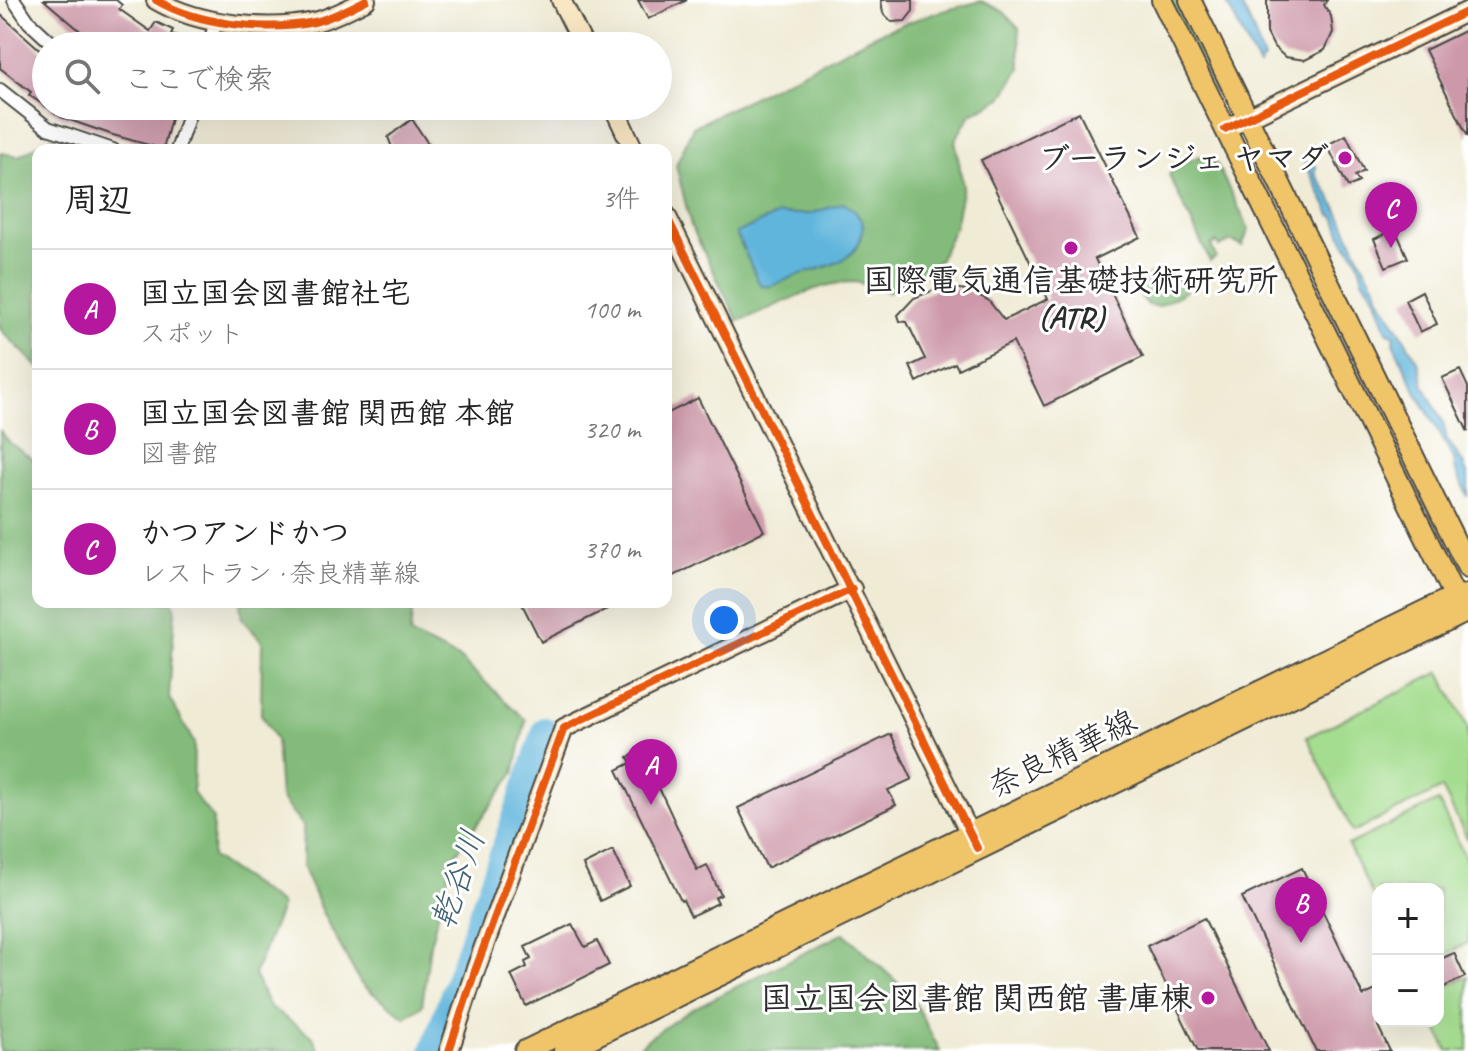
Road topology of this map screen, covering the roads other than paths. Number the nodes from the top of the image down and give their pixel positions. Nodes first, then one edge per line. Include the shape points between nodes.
1 (14, 0) edge
2 (156, 0) edge
3 (366, 0) edge
4 (561, 0) edge
5 (1162, 0) edge
6 (1190, 0) edge
7 (1468, 11) edge
8 (216, 21) junction
9 (40, 32) edge
10 (213, 32) edge
11 (577, 32) edge
12 (0, 90) edge
13 (32, 115) edge
14 (1248, 118) junction
15 (38, 120) edge
16 (187, 120) edge
17 (620, 120) edge
18 (1225, 129) junction
19 (95, 144) edge
20 (179, 144) edge
21 (631, 144) edge
22 (672, 227) edge
23 (1468, 568) edge
24 (852, 589) junction
25 (1464, 607) edge
26 (974, 840) junction
27 (449, 1051) edge
28 (525, 1051) edge
29 (564, 1051) edge

1 - 9 street
2 - 8 street
3 - 8 street via 318,21 287,27
4 - 11 street
5 - 18 main road, 奈良精華線
6 - 14 main road
7 - 14 street
8 - 10 street
12 - 13 street
14 - 18 street
14 - 23 main road
15 - 19 street
16 - 20 street
17 - 21 street
18 - 25 main road, 奈良精華線
22 - 24 street
24 - 26 street
24 - 27 street via 564,728
25 - 26 main road, 奈良精華線
26 - 28 main road, 奈良精華線
26 - 29 main road, 奈良精華線

